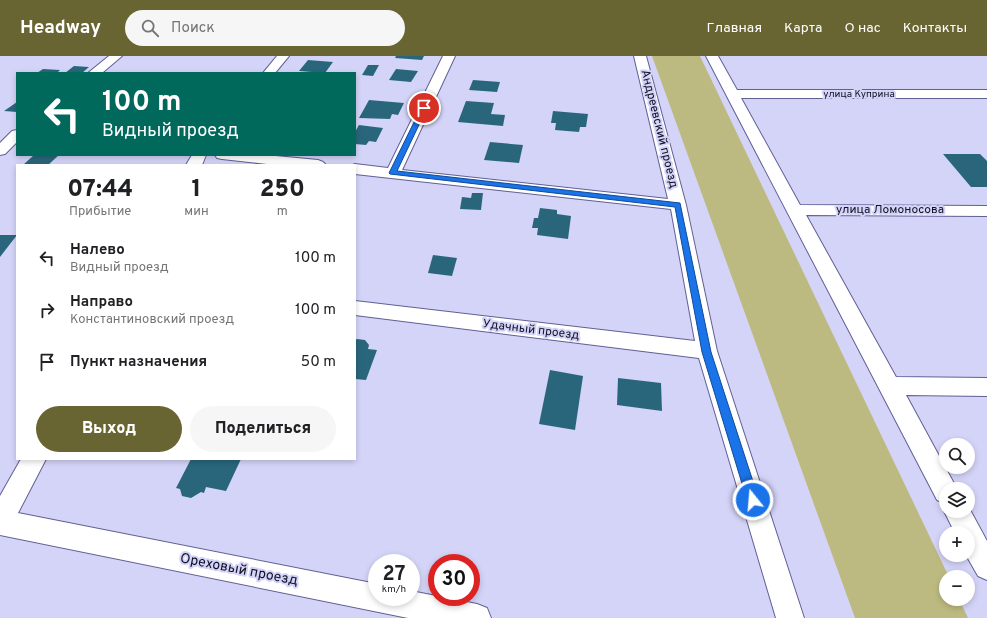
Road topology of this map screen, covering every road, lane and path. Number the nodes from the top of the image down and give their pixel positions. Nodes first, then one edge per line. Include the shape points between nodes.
1 (116, 56) edge
2 (283, 56) edge
3 (449, 56) edge
4 (640, 56) edge
5 (712, 56) edge
6 (95, 72) edge
7 (270, 72) edge
8 (732, 94) junction
9 (987, 94) edge
10 (0, 133) edge
11 (16, 134) edge
12 (16, 135) edge
13 (0, 151) edge
14 (232, 156) edge
15 (308, 164) edge
16 (356, 169) edge
17 (393, 173) junction
18 (678, 205) junction
19 (794, 210) junction
20 (987, 211) edge
21 (356, 308) edge
22 (707, 352) junction
23 (889, 386) junction
24 (987, 387) edge
25 (33, 460) edge
26 (941, 482) edge
27 (961, 518) edge
28 (0, 521) edge
29 (987, 567) edge
30 (477, 618) edge
31 (790, 618) edge

1 - 6 street
2 - 7 street
3 - 17 street
4 - 18 street, Андреевский проезд
5 - 8 street
8 - 9 street, улица Куприна
8 - 19 street
10 - 11 street
12 - 13 street
14 - 15 street
16 - 17 street
17 - 18 street
18 - 22 street, Андреевский проезд
19 - 20 street, улица Ломоносова
19 - 23 street
21 - 22 street, Удачный проезд
22 - 31 street, Андреевский проезд
23 - 24 street
23 - 26 street
25 - 28 street
27 - 29 street
28 - 30 street, Ореховый проезд

